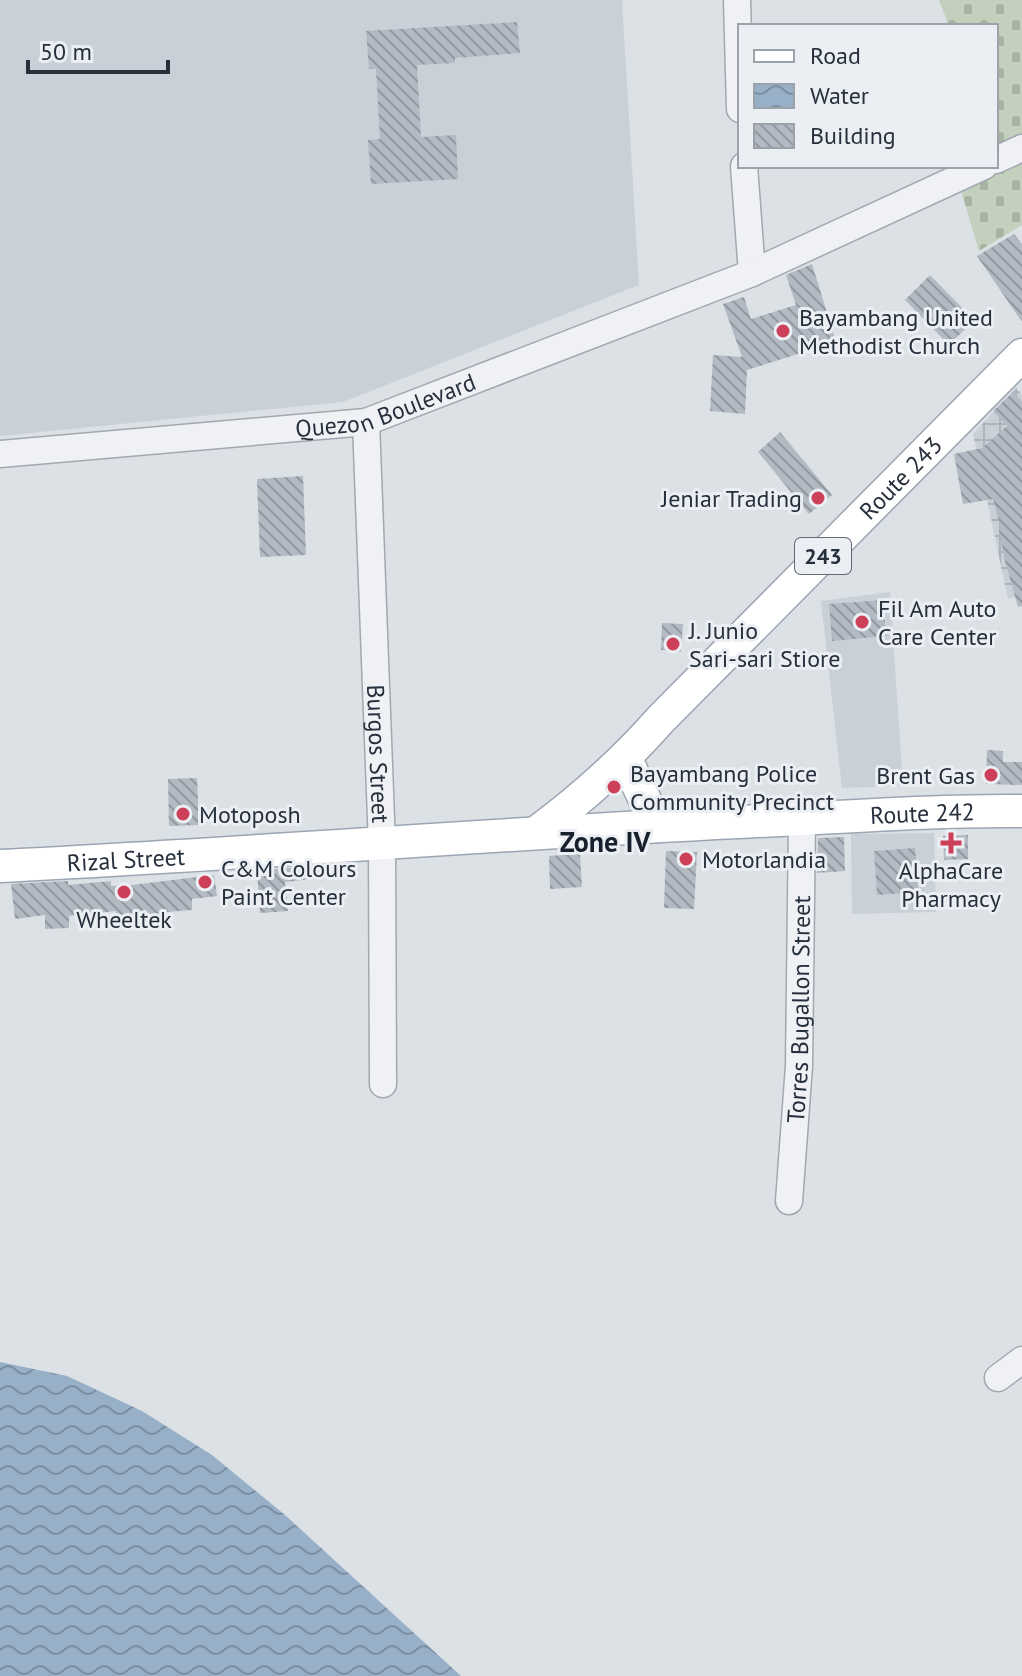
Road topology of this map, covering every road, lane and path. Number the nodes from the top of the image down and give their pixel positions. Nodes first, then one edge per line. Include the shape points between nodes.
1 (737, 0) edge
2 (755, 0) edge
3 (752, 24) edge
4 (738, 36) edge
5 (1022, 148) edge
6 (998, 159) edge
7 (744, 168) edge
8 (980, 168) edge
9 (752, 273) junction
10 (1022, 355) edge
11 (366, 422) junction
12 (0, 454) edge
13 (626, 759) junction
14 (1022, 811) edge
15 (802, 819) junction
16 (657, 826) junction
17 (537, 832) junction
18 (382, 845) junction
19 (0, 866) edge
20 (383, 1084) dead end
21 (789, 1201) dead end
22 (1022, 1360) edge
23 (998, 1378) dead end

1 - 4 street
2 - 3 street
5 - 6 street
7 - 9 street
8 - 9 street, Quezon Boulevard
9 - 11 street, Quezon Boulevard
10 - 13 main road, Route 243 / 243
11 - 12 street, Quezon Boulevard
11 - 18 street, Burgos Street
13 - 16 main road
13 - 17 main road, Route 243 / 243
14 - 15 main road, Route 242
15 - 16 main road, Route 242
15 - 21 street, Torres Bugallon Street via 799,1066
16 - 17 main road, Route 242
17 - 18 main road, Rizal Street
18 - 19 main road, Rizal Street
18 - 20 street, Burgos Street
22 - 23 street

